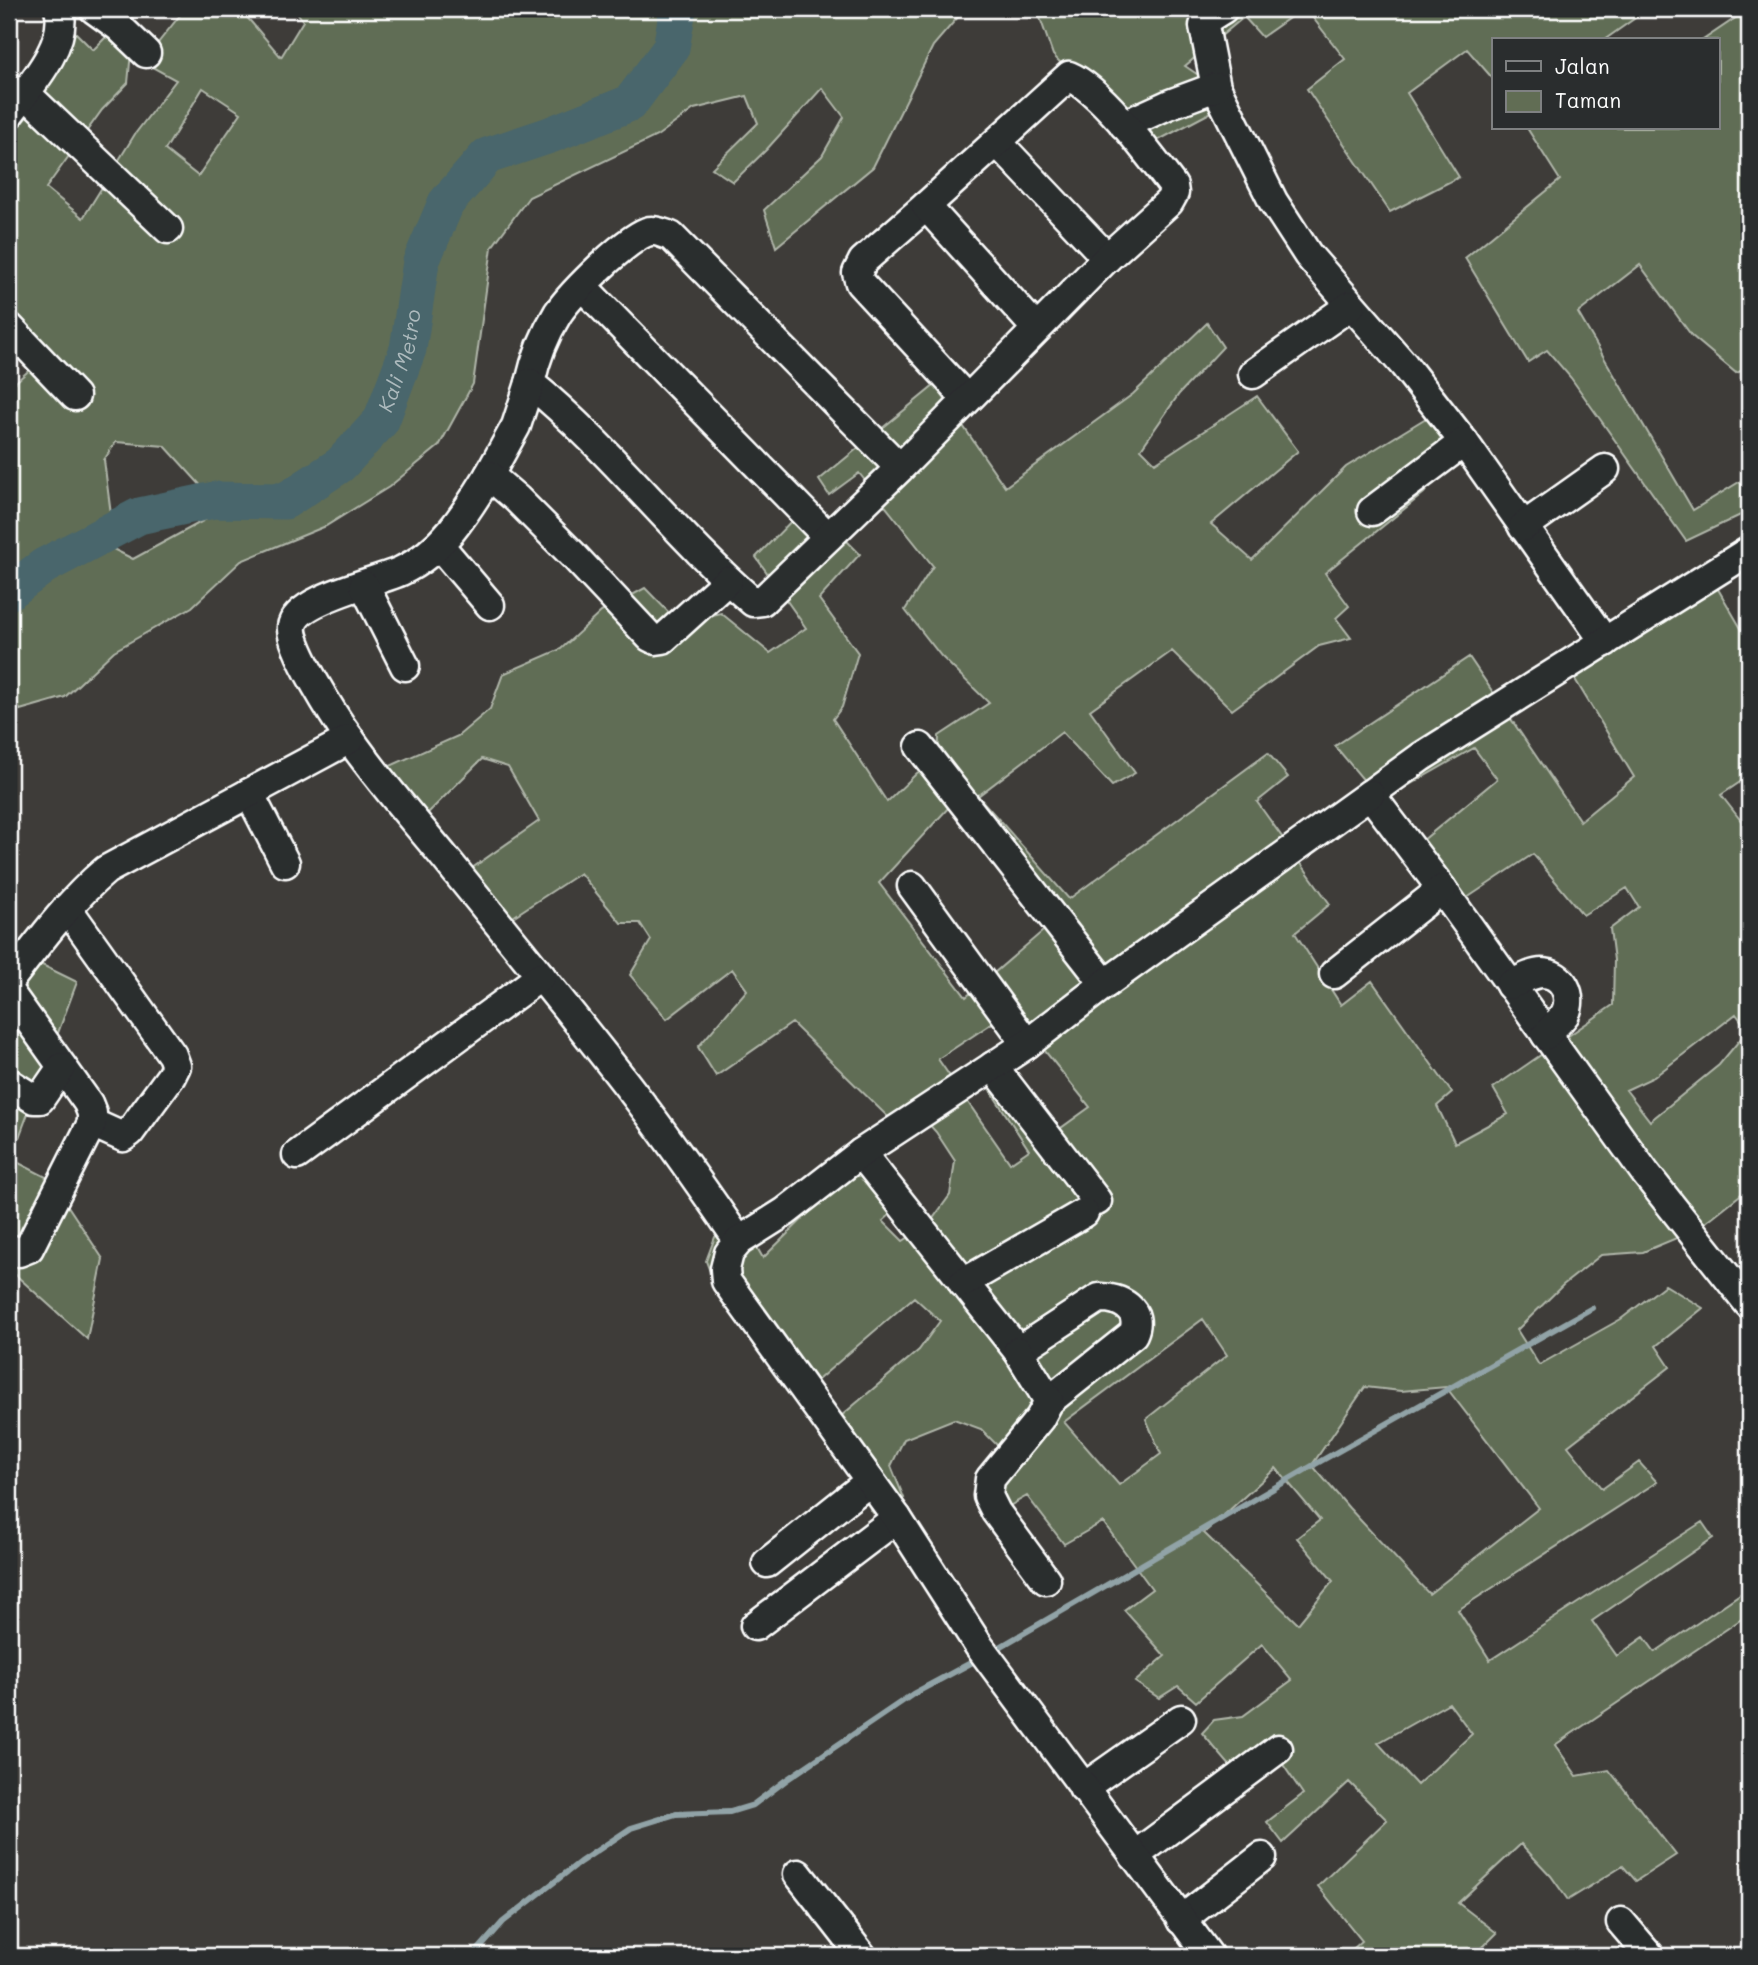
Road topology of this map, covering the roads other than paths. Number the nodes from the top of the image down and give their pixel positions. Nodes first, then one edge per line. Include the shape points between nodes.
1 (60, 9) edge
2 (94, 9) edge
3 (1210, 12) edge
4 (146, 53) dead end
5 (1216, 87) junction
6 (17, 104) edge
7 (1124, 125) junction
8 (998, 143) junction
9 (926, 206) junction
10 (168, 229) dead end
11 (1107, 258) junction
12 (582, 286) junction
13 (1351, 305) junction
14 (9, 327) edge
15 (1036, 328) junction
16 (1253, 374) dead end
17 (530, 383) junction
18 (75, 396) dead end
19 (967, 400) junction
20 (1464, 442) junction
21 (900, 468) junction
22 (1605, 470) dead end
23 (489, 475) junction
24 (1372, 512) dead end
25 (1523, 527) junction
26 (828, 537) junction
27 (439, 545) junction
28 (1749, 551) edge
29 (728, 580) junction
30 (364, 585) junction
31 (491, 605) dead end
32 (1605, 642) junction
33 (405, 666) dead end
34 (349, 738) junction
35 (920, 747) dead end
36 (249, 793) junction
37 (1370, 794) junction
38 (285, 863) dead end
39 (912, 886) dead end
40 (1443, 889) junction
41 (67, 908) junction
42 (1335, 974) dead end
43 (541, 976) junction
44 (9, 981) edge
45 (1105, 984) junction
46 (1510, 985) junction
47 (9, 992) edge
48 (1546, 1035) junction
49 (1027, 1044) junction
50 (993, 1066) junction
51 (62, 1067) junction
52 (9, 1083) edge
53 (92, 1123) junction
54 (861, 1153) junction
55 (297, 1155) dead end
56 (739, 1241) junction
57 (9, 1249) edge
58 (963, 1283) junction
59 (1749, 1304) edge
60 (1017, 1351) junction
61 (1049, 1401) junction
62 (870, 1480) junction
63 (897, 1518) junction
64 (767, 1563) dead end
65 (1046, 1580) dead end
66 (755, 1626) dead end
67 (1181, 1719) dead end
68 (1278, 1749) dead end
69 (1083, 1788) junction
70 (1134, 1856) junction
71 (1262, 1857) dead end
72 (798, 1874) dead end
73 (1181, 1920) junction
74 (1621, 1923) dead end
75 (862, 1956) edge
76 (1209, 1956) edge
77 (1650, 1956) edge

1 - 6 street via 62,26 56,43
2 - 4 street
3 - 5 street via 1204,26
5 - 7 street
5 - 13 street via 1273,201 1308,255
6 - 10 street
7 - 8 street via 1079,80 1069,76
7 - 11 street via 1174,193
8 - 9 street
8 - 11 street
9 - 15 street
9 - 19 street via 863,261 857,273 860,283
11 - 15 street
12 - 17 street via 558,314
12 - 21 street via 648,231 671,236
12 - 26 street
13 - 16 street
13 - 20 street
14 - 18 street
15 - 19 street
17 - 23 street via 516,426
17 - 29 street
19 - 21 street
20 - 24 street
20 - 25 street
21 - 26 street
22 - 25 street
23 - 27 street via 467,512
23 - 29 street via 656,640 663,639
25 - 32 street
26 - 29 street via 762,601 753,601
27 - 30 street via 401,571
27 - 31 street
28 - 32 street
30 - 33 street
30 - 34 street via 314,603 299,614 292,627 296,649
32 - 37 street
34 - 36 street
34 - 43 street
35 - 45 street
36 - 38 street
36 - 41 street via 106,870
37 - 40 street
37 - 45 street
39 - 49 street
40 - 42 street
40 - 46 street
41 - 44 street
41 - 53 street via 176,1066 124,1137
43 - 55 street
43 - 56 street via 682,1158
45 - 49 street
46 - 48 street
46 - 48 street via 1540,973 1562,982 1568,1003 1564,1015
47 - 51 street
48 - 59 street
49 - 50 street
50 - 54 street
50 - 58 street via 1090,1207
51 - 52 street via 40,1099
51 - 53 street via 88,1103
53 - 57 street via 29,1248
54 - 56 street
54 - 58 street
56 - 62 street via 729,1253 726,1281
58 - 60 street
60 - 61 street
60 - 61 street via 1099,1298 1110,1298 1135,1313 1133,1334
61 - 65 street via 990,1479 988,1496
62 - 63 street
62 - 64 street
63 - 66 street
63 - 69 street via 979,1646
67 - 69 street
68 - 70 street
69 - 70 street
70 - 73 street
71 - 73 street
72 - 75 street
73 - 76 street
74 - 77 street

